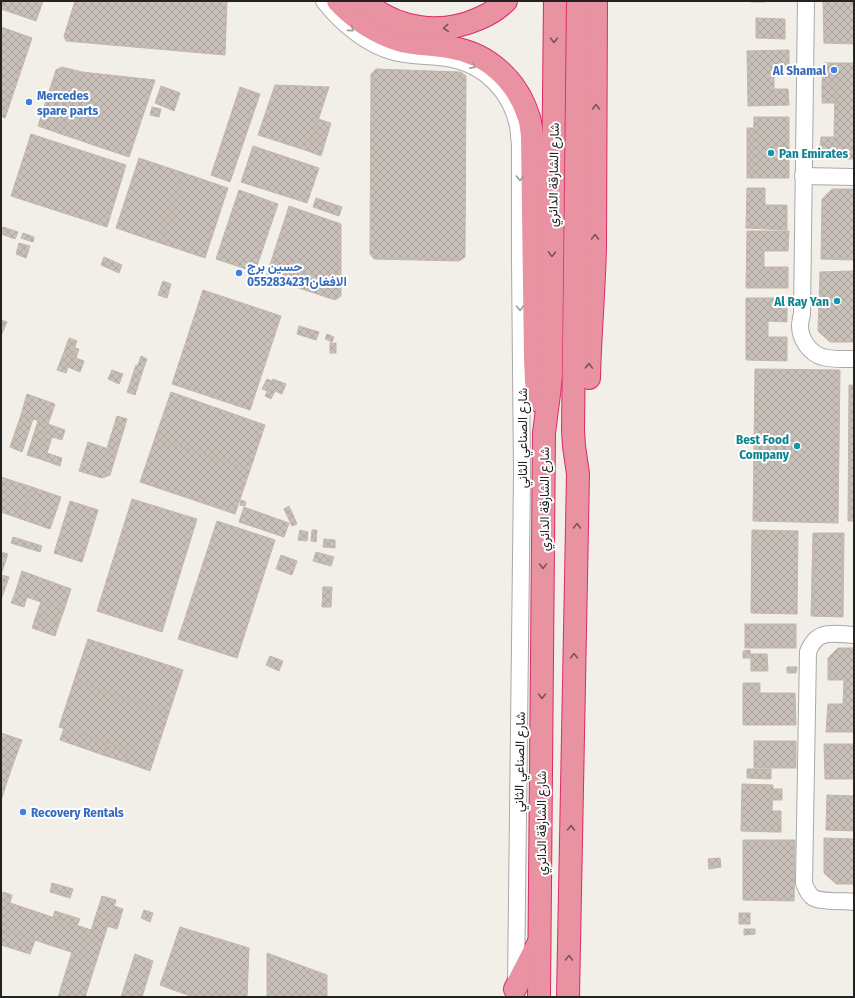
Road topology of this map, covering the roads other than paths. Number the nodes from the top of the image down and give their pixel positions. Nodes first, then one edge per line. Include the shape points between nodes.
1 (324, 1) edge
2 (338, 1) edge
3 (364, 1) edge
4 (506, 1) edge
5 (555, 1) edge
6 (578, 1) edge
7 (596, 1) edge
8 (806, 1) edge
9 (803, 176) junction
10 (854, 178) edge
11 (854, 359) edge
12 (544, 433) junction
13 (578, 474) junction
14 (854, 635) edge
15 (854, 902) edge
16 (540, 939) junction
17 (515, 993) edge
18 (540, 997) edge
19 (568, 997) edge

1 -> 17 street, شارع الصناعي الثاني via 358,35 393,52 451,59 481,70 504,92 518,126 522,474
2 - 12 highway via 360,21 388,36 424,45 462,49 482,58 506,77 523,102 529,116 532,136 535,364
4 -> 3 highway via 487,15 468,24 428,29 408,26 389,18
5 -> 12 highway, شارع الشارقة الدائري via 551,375
6 - 13 highway, شارع الشارقة الدائري via 573,430
13 -> 7 highway via 587,434 594,274
8 - 9 street
9 - 10 street
9 - 11 street via 802,314 807,327 823,350 834,359
12 -> 16 highway, شارع الشارقة الدائري
19 -> 13 highway, شارع الشارقة الدائري
14 - 15 street via 837,634 828,638 808,659 804,874 815,889 830,901
16 - 17 highway
16 - 18 highway, شارع الشارقة الدائري

